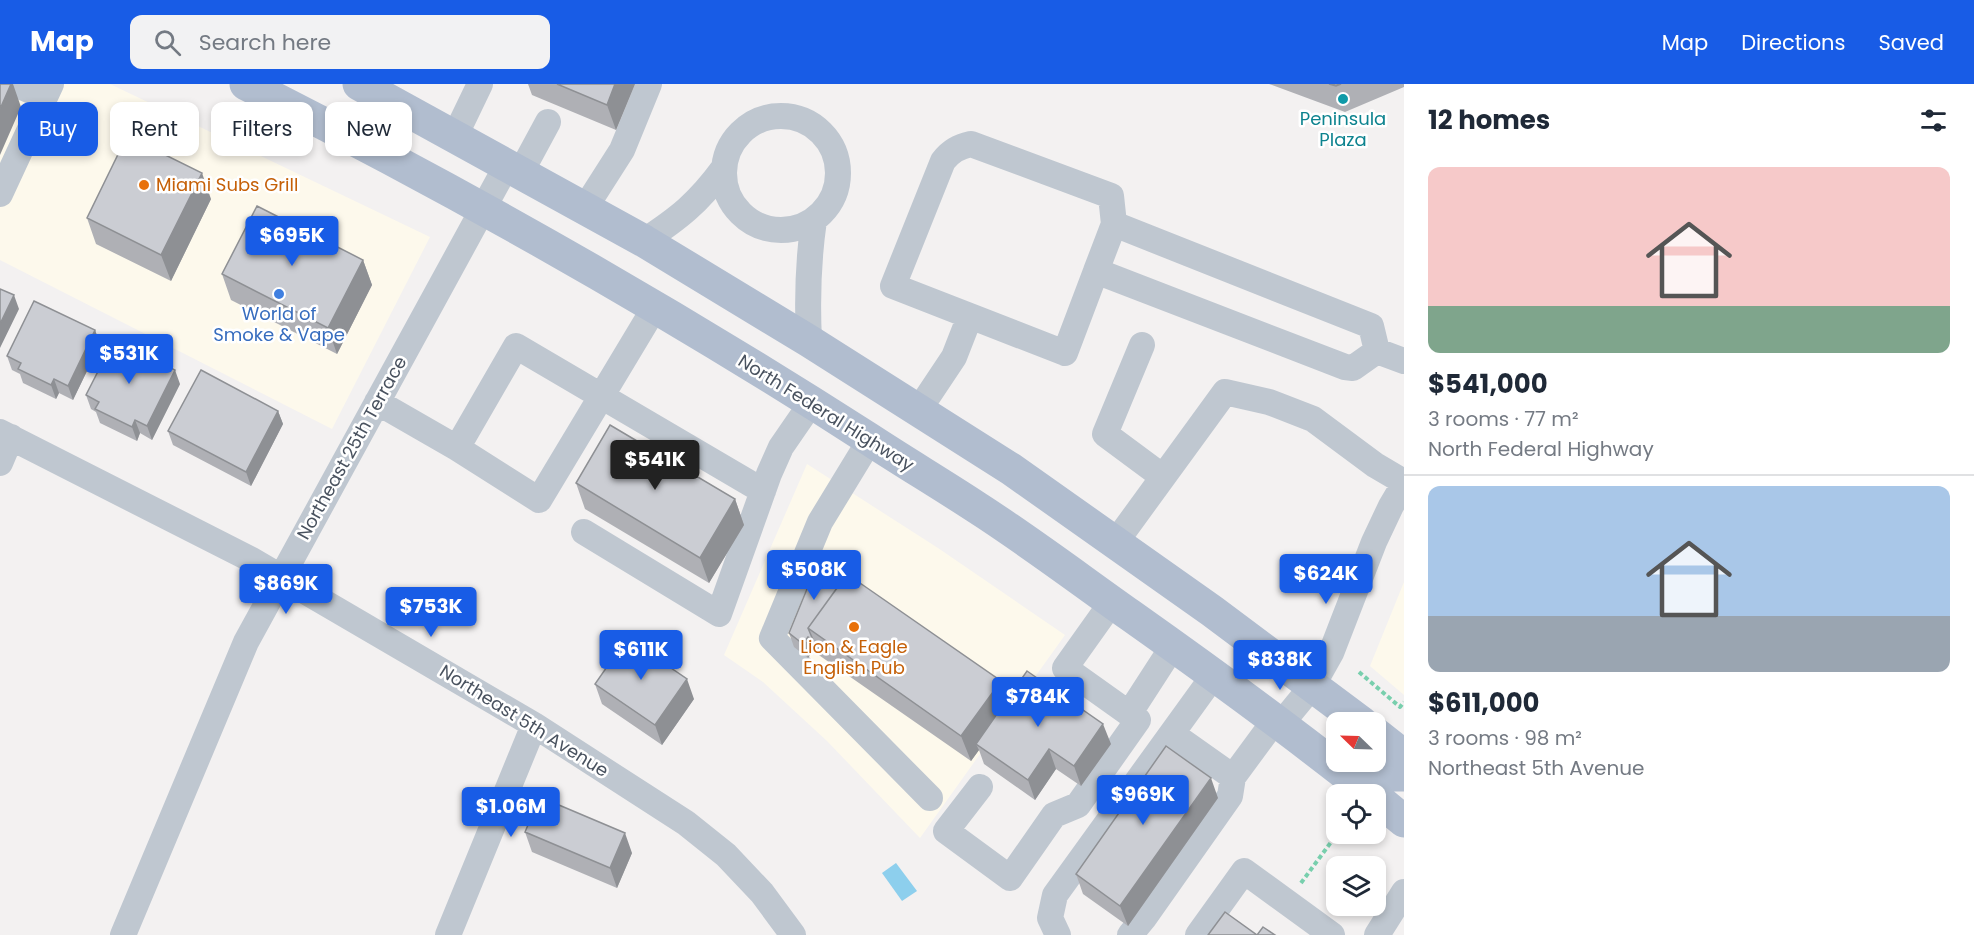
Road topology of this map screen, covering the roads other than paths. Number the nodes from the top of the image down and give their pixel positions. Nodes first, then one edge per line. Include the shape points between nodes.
1 (15, 84) edge
2 (246, 84) edge
3 (358, 84) edge
4 (480, 84) edge
5 (649, 84) edge
6 (48, 90) edge
7 (548, 122) dead end
8 (456, 136) junction
9 (514, 168) junction
10 (723, 170) junction
11 (0, 194) edge
12 (585, 208) junction
13 (482, 209) junction
14 (814, 220) junction
15 (1114, 224) junction
16 (644, 241) junction
17 (1096, 271) junction
18 (655, 307) junction
19 (970, 316) junction
20 (809, 341) junction
21 (1142, 345) dead end
22 (1377, 351) junction
23 (1404, 361) edge
24 (601, 395) junction
25 (377, 402) junction
26 (812, 402) junction
27 (918, 411) junction
28 (5, 435) edge
29 (870, 440) junction
30 (457, 448) junction
31 (0, 463) edge
32 (1163, 477) junction
33 (1404, 483) edge
34 (763, 490) junction
35 (584, 532) dead end
36 (1116, 543) junction
37 (282, 577) junction
38 (1112, 602) junction
39 (1173, 646) junction
40 (1214, 675) junction
41 (1313, 685) junction
42 (1348, 712) edge
43 (1129, 714) junction
44 (1278, 722) junction
45 (534, 725) junction
46 (1172, 734) junction
47 (1386, 742) edge
48 (1404, 756) edge
49 (1404, 776) edge
50 (1233, 777) junction
51 (1358, 784) edge
52 (1377, 784) edge
53 (980, 787) dead end
54 (930, 798) dead end
55 (1386, 806) edge
56 (1404, 821) edge
57 (1404, 892) edge
58 (123, 935) edge
59 (448, 935) edge
60 (793, 935) edge
61 (1058, 935) edge
62 (1130, 935) edge
63 (1198, 935) edge
64 (1332, 935) edge
65 (1377, 935) edge

1 - 6 street
2 - 13 main road, North Federal Highway
3 - 8 main road
4 - 8 street
5 - 12 street via 622,150
6 - 11 street
7 - 9 street, Northeast 25th Terrace
8 - 9 main road
9 - 12 main road
9 - 13 street, Northeast 25th Terrace
10 - 14 street via 732,205 761,228 779,231
10 - 14 street via 736,137 764,118 790,117 815,127 835,156 838,174 835,192
10 - 16 street via 684,214
12 - 16 main road
13 - 18 main road, North Federal Highway
13 - 25 street, Northeast 25th Terrace
14 - 20 street via 808,260
15 - 17 street
15 - 19 street via 1111,196 971,144 958,147 943,161 893,286
15 - 22 street via 1363,322 1371,326
16 - 20 main road
17 - 19 street via 1065,353
17 - 22 street via 1345,367 1353,368
18 - 24 street
18 - 26 main road, North Federal Highway
19 - 27 street via 954,357
20 - 27 main road
21 - 32 street via 1105,434
22 - 23 street
24 - 30 street via 516,346
24 - 30 street via 539,500
24 - 34 street
25 - 30 street
25 - 37 street, Northeast 25th Terrace
26 - 29 main road, North Federal Highway
26 - 34 street via 781,447
27 - 36 main road via 1011,469
28 - 31 street
28 - 37 street, Northeast 5th Avenue
29 - 38 main road, North Federal Highway via 977,508
29 - 54 street via 820,522 772,638
32 - 33 street via 1225,392 1269,402 1313,419
32 - 36 street
33 - 41 street via 1378,533 1331,653
34 - 35 street via 719,614
36 - 41 main road
37 - 45 street, Northeast 5th Avenue
37 - 58 street, Northeast 25th Terrace via 246,642
38 - 39 main road, North Federal Highway
38 - 43 street via 1065,668
39 - 40 main road, North Federal Highway
39 - 43 street
40 - 44 main road, North Federal Highway
40 - 46 street
41 - 42 main road
41 - 44 street
43 - 53 street via 1138,720 1078,805 1054,815 1010,878 946,831
44 - 50 street
44 - 51 main road, North Federal Highway
45 - 59 street
45 - 60 street, Northeast 5th Avenue via 686,823 726,855 762,893
46 - 50 street
46 - 61 street via 1055,896 1050,918
47 - 48 main road
49 - 52 main road via 1383,775
50 - 62 street via 1230,796
55 - 56 main road, North Federal Highway
57 - 65 street
63 - 64 street via 1244,871

